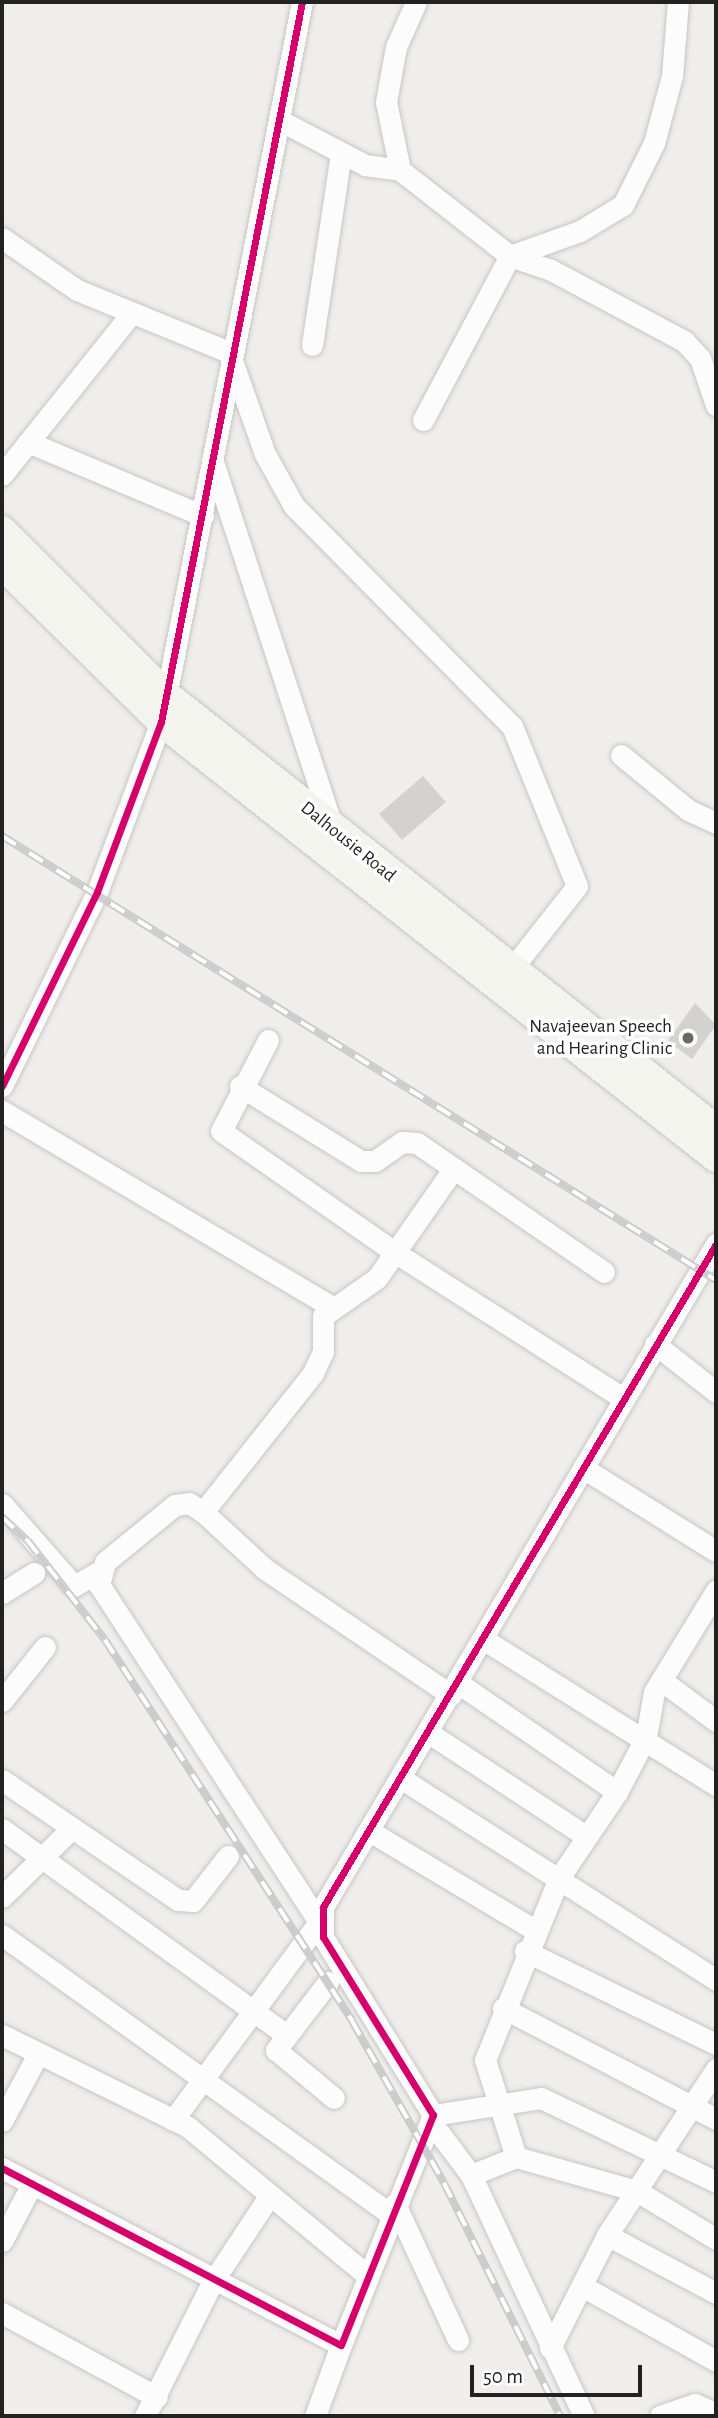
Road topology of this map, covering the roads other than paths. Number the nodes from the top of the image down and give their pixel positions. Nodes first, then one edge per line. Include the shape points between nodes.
1 (302, 2) edge
2 (416, 2) edge
3 (678, 2) edge
4 (281, 121) junction
5 (341, 153) junction
6 (400, 170) junction
7 (2, 238) edge
8 (510, 256) junction
9 (131, 314) junction
10 (312, 345) dead end
11 (692, 348) junction
12 (229, 352) junction
13 (716, 352) edge
14 (716, 405) edge
15 (423, 420) dead end
16 (28, 442) junction
17 (213, 463) junction
18 (2, 475) edge
19 (202, 516) junction
20 (2, 530) edge
21 (2, 565) edge
22 (167, 695) junction
23 (161, 722) junction
24 (621, 755) dead end
25 (716, 823) edge
26 (333, 830) junction
27 (349, 874) junction
28 (511, 970) junction
29 (268, 1040) dead end
30 (2, 1086) edge
31 (240, 1086) junction
32 (2, 1111) edge
33 (716, 1129) edge
34 (716, 1158) edge
35 (454, 1168) junction
36 (716, 1244) edge
37 (396, 1253) junction
38 (604, 1272) dead end
39 (331, 1306) junction
40 (655, 1344) junction
41 (716, 1392) edge
42 (623, 1398) junction
43 (583, 1468) junction
44 (2, 1504) edge
45 (203, 1512) junction
46 (716, 1551) edge
47 (98, 1572) junction
48 (34, 1573) dead end
49 (716, 1591) edge
50 (2, 1593) edge
51 (483, 1639) junction
52 (46, 1647) dead end
53 (661, 1681) junction
54 (455, 1689) junction
55 (2, 1701) edge
56 (716, 1721) edge
57 (429, 1733) junction
58 (646, 1737) junction
59 (402, 1779) junction
60 (2, 1780) edge
61 (716, 1785) edge
62 (617, 1792) junction
63 (2, 1829) edge
64 (69, 1831) junction
65 (371, 1832) junction
66 (586, 1836) junction
67 (228, 1856) dead end
68 (41, 1858) junction
69 (559, 1878) junction
70 (2, 1897) edge
71 (319, 1922) junction
72 (535, 1930) junction
73 (2, 1935) edge
74 (525, 1951) junction
75 (715, 1974) edge
76 (328, 1982) dead end
77 (503, 2008) junction
78 (254, 2010) junction
79 (285, 2034) junction
80 (2, 2035) edge
81 (716, 2044) edge
82 (37, 2056) junction
83 (716, 2069) edge
84 (203, 2078) junction
85 (334, 2098) dead end
86 (496, 2102) junction
87 (692, 2107) junction
88 (432, 2119) junction
89 (716, 2119) edge
90 (173, 2120) junction
91 (2, 2121) edge
92 (660, 2155) junction
93 (516, 2157) junction
94 (2, 2168) edge
95 (471, 2175) junction
96 (716, 2182) edge
97 (32, 2184) junction
98 (637, 2191) junction
99 (270, 2195) junction
100 (393, 2209) junction
101 (607, 2235) junction
102 (716, 2239) edge
103 (2, 2241) edge
104 (366, 2275) junction
105 (213, 2281) junction
106 (582, 2286) junction
107 (716, 2293) edge
108 (2, 2313) edge
109 (457, 2340) dead end
110 (341, 2345) junction
111 (550, 2348) junction
112 (716, 2361) edge
113 (157, 2396) junction
114 (716, 2414) edge
115 (145, 2416) edge
116 (315, 2416) edge
117 (584, 2416) edge
118 (660, 2416) edge

1 - 4 street
2 - 6 street via 396,47 386,102
3 - 8 street via 668,89 654,143 623,205 580,231
4 - 5 street
4 - 12 street
5 - 6 street via 365,165
5 - 10 street
6 - 8 street
7 - 9 street via 77,290
8 - 11 street via 566,278
8 - 15 street
9 - 12 street
9 - 16 street
11 - 13 street
11 - 14 street
12 - 17 street
12 - 28 street via 265,454 294,506 498,708 526,752 577,886
16 - 18 street
16 - 19 street
17 - 19 street
17 - 26 street
19 - 22 street
20 - 22 street, Dalhousie Road
21 - 23 street, Dalhousie Road
22 - 23 street
22 - 26 street, Dalhousie Road
23 - 27 street, Dalhousie Road
23 - 30 street via 97,892
24 - 25 street via 688,810
26 - 27 street
26 - 28 street, Dalhousie Road
27 - 34 street, Dalhousie Road
28 - 33 street, Dalhousie Road
29 - 31 street
31 - 35 street via 354,1158 375,1161 409,1140
31 - 37 street via 221,1131
32 - 39 street
35 - 37 street
35 - 38 street
36 - 40 street
37 - 39 street via 369,1286
37 - 42 street
39 - 45 street via 320,1323 323,1352 313,1373
40 - 41 street
40 - 42 street
42 - 43 street
43 - 46 street
43 - 51 street
44 - 47 street via 74,1586
45 - 47 street via 189,1503 175,1505
45 - 54 street via 265,1569
47 - 71 street via 99,1585
48 - 50 street
49 - 53 street
51 - 54 street
51 - 58 street
52 - 55 street
53 - 56 street
53 - 58 street
54 - 57 street
54 - 62 street
57 - 59 street
57 - 66 street
58 - 61 street
58 - 62 street
59 - 65 street
59 - 69 street
60 - 64 street
62 - 66 street
63 - 68 street
64 - 67 street via 186,1902 193,1901
64 - 68 street
65 - 71 street
65 - 72 street
66 - 69 street
68 - 70 street
68 - 78 street
69 - 72 street
69 - 75 street
71 - 78 street
71 - 88 street
72 - 74 street
73 - 84 street
74 - 77 street
74 - 81 street
76 - 79 street
77 - 86 street via 485,2060
77 - 87 street
78 - 79 street
78 - 84 street
79 - 85 street via 276,2050
80 - 82 street
82 - 90 street
82 - 91 street
83 - 87 street
84 - 90 street
84 - 100 street
86 - 88 street
86 - 92 street via 551,2100
86 - 93 street
87 - 89 street
87 - 92 street
88 - 95 street
88 - 100 street
90 - 99 street
92 - 96 street
92 - 98 street
93 - 95 street
93 - 98 street
94 - 97 street
95 - 111 street
97 - 103 street
97 - 105 street
98 - 101 street
98 - 102 street
99 - 104 street
99 - 105 street
100 - 104 street
100 - 109 street
101 - 106 street
101 - 107 street
104 - 110 street
105 - 110 street
105 - 113 street
106 - 111 street
106 - 112 street
108 - 113 street
110 - 116 street
111 - 117 street
113 - 115 street
114 - 118 street via 695,2404

